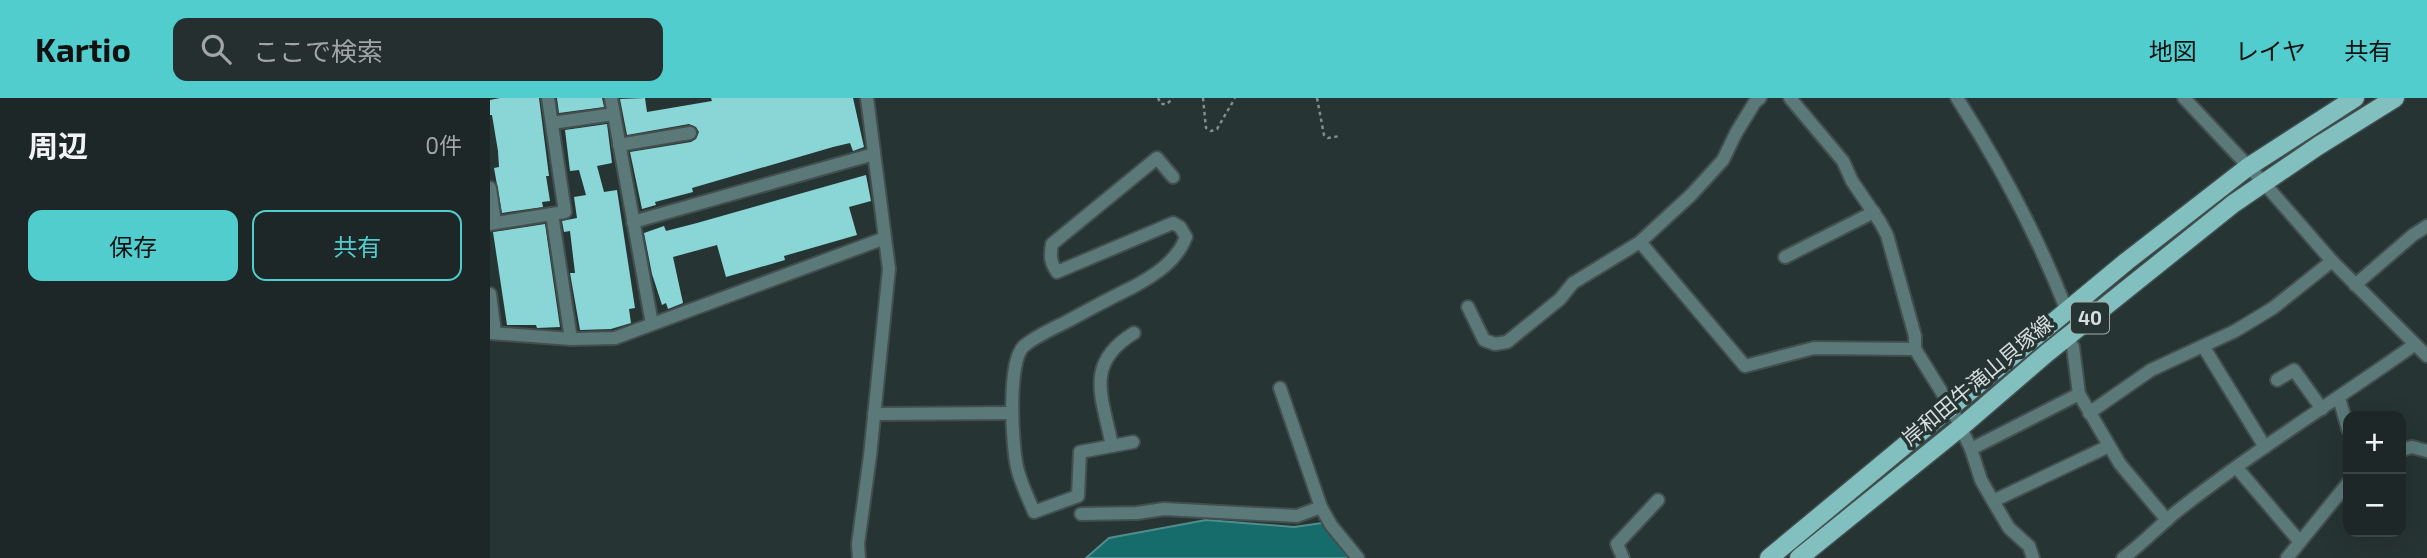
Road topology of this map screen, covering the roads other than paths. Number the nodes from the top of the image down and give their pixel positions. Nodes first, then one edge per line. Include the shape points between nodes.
1 (548, 98) edge
2 (611, 98) edge
3 (867, 98) edge
4 (1760, 98) edge
5 (1790, 98) edge
6 (1957, 98) edge
7 (2184, 98) edge
8 (2354, 98) edge
9 (2395, 98) edge
10 (614, 114) junction
11 (552, 123) junction
12 (690, 133) dead end
13 (620, 145) junction
14 (874, 154) junction
15 (2248, 167) junction
16 (1173, 177) dead end
17 (2263, 182) junction
18 (490, 188) edge
19 (1874, 212) junction
20 (552, 214) junction
21 (634, 222) junction
22 (493, 223) edge
23 (2427, 226) edge
24 (885, 238) junction
25 (1640, 242) junction
26 (1785, 257) dead end
27 (2332, 261) junction
28 (2356, 285) junction
29 (490, 294) edge
30 (1468, 307) dead end
31 (2067, 311) junction
32 (652, 324) junction
33 (493, 333) edge
34 (1134, 333) dead end
35 (2067, 336) junction
36 (572, 339) junction
37 (2414, 345) junction
38 (2203, 346) junction
39 (1915, 349) junction
40 (2427, 356) edge
41 (2277, 380) dead end
42 (1280, 388) dead end
43 (2079, 394) junction
44 (2339, 398) junction
45 (1951, 407) junction
46 (2322, 409) junction
47 (2343, 412) edge
48 (1012, 413) junction
49 (2090, 413) junction
50 (874, 414) junction
51 (1961, 427) junction
52 (1133, 442) dead end
53 (1112, 446) junction
54 (2109, 446) junction
55 (2265, 447) junction
56 (1971, 449) junction
57 (2406, 449) edge
58 (2427, 451) edge
59 (2237, 468) junction
60 (2343, 489) edge
61 (1658, 500) dead end
62 (1993, 501) junction
63 (1321, 507) junction
64 (1081, 514) dead end
65 (2167, 520) junction
66 (2300, 542) junction
67 (859, 558) edge
68 (1358, 558) edge
69 (1623, 558) edge
70 (1769, 558) edge
71 (1799, 558) edge
72 (2033, 558) edge
73 (2123, 558) edge
74 (2289, 558) edge

1 - 11 street
2 - 10 street
3 - 14 street
4 - 25 street via 1723,160
5 - 19 street via 1843,161
6 - 31 street via 2043,254
7 - 15 street
8 - 15 main road, 岸和田牛滝山貝塚線 / 40
9 - 17 main road, 岸和田牛滝山貝塚線 / 40
10 - 11 street
10 - 13 street
11 - 20 street via 565,212
12 - 13 street
13 - 21 street
14 - 21 street
14 - 24 street
15 - 17 street
15 - 31 main road, 岸和田牛滝山貝塚線 / 40
16 - 48 street via 1157,158 1052,244 1051,264 1057,272 1173,223 1186,237 1171,262 1021,348
17 - 27 street
17 - 35 main road, 岸和田牛滝山貝塚線 / 40
18 - 22 street
19 - 26 street
19 - 39 street via 1887,235
20 - 22 street
20 - 36 street
21 - 32 street
23 - 28 street
24 - 32 street
24 - 50 street via 889,269
25 - 30 street via 1573,283 1507,342 1484,341
25 - 39 street via 1745,366 1814,348
27 - 28 street
27 - 38 street via 2273,308
28 - 37 street
29 - 33 street
31 - 45 main road, 岸和田牛滝山貝塚線 / 40
32 - 36 street via 615,338
33 - 36 street
34 - 53 street via 1110,350 1099,378
35 - 43 street via 2073,346
35 - 51 main road, 岸和田牛滝山貝塚線 / 40
37 - 40 street
37 - 44 street
38 - 49 street via 2151,370
38 - 55 street
39 - 45 street
41 - 46 street via 2294,370
42 - 63 street
43 - 49 street
43 - 56 street
44 - 46 street
44 - 47 street
45 - 51 street
45 - 70 main road, 岸和田牛滝山貝塚線 / 40
46 - 55 street
48 - 50 street
48 - 53 street via 1017,470 1034,512 1078,496 1080,452
49 - 54 street
50 - 67 street
51 - 56 street
51 - 71 main road, 岸和田牛滝山貝塚線 / 40
52 - 53 street
54 - 62 street
54 - 65 street
55 - 59 street
56 - 62 street
57 - 58 street
59 - 65 street
59 - 66 street
60 - 66 street
61 - 69 street via 1617,544
62 - 72 street via 2009,528 2029,546
63 - 64 street via 1297,516 1164,509
63 - 68 street
65 - 73 street
66 - 74 street

